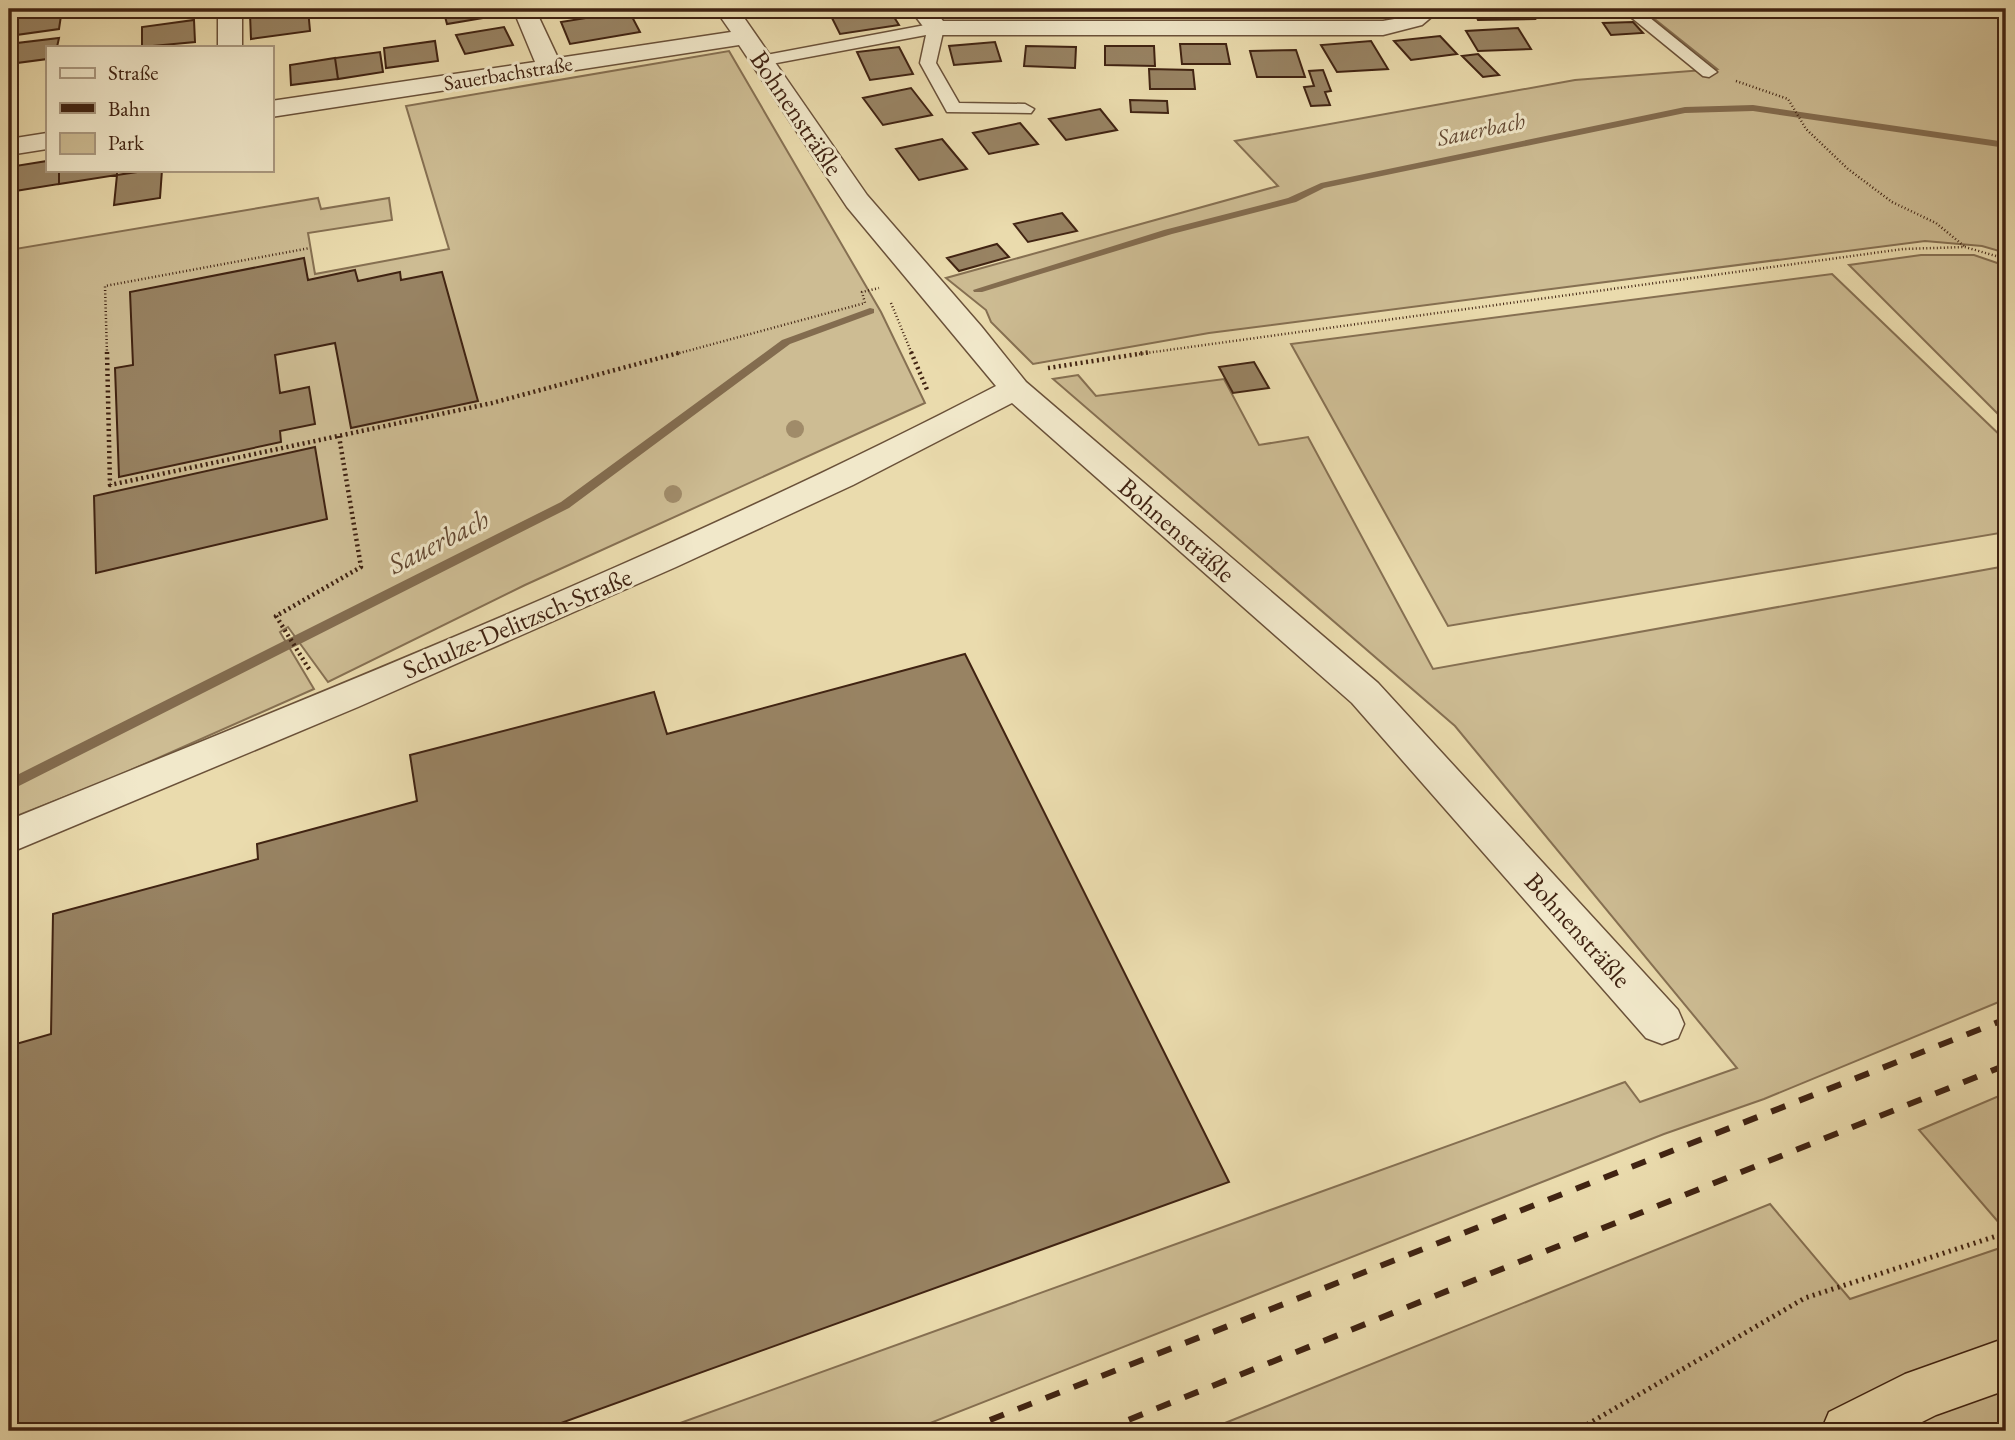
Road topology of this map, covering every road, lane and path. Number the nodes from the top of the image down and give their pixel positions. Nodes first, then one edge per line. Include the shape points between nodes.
1 (230, 9) edge
2 (524, 9) edge
3 (727, 9) edge
4 (922, 9) edge
5 (1429, 9) edge
6 (1629, 9) edge
7 (936, 28) junction
8 (230, 46) edge
9 (754, 49) junction
10 (549, 66) junction
11 (1709, 72) joint
12 (273, 109) edge
13 (1025, 109) dead end
14 (46, 141) edge
15 (9, 147) edge
16 (1965, 247) junction
17 (310, 248) dead end
18 (2006, 259) edge
19 (862, 292) dead end
20 (889, 296) dead end
21 (1011, 384) junction
22 (943, 428) junction
23 (339, 436) junction
24 (310, 670) dead end
25 (9, 837) edge
26 (1662, 1024) dead end
27 (2006, 1233) edge
28 (2006, 1364) edge
29 (1576, 1431) edge
30 (1848, 1431) edge

1 - 8 street
2 - 10 street
3 - 9 street, Bohnensträßle
4 - 7 street
5 - 7 street via 1407,23 1370,28
6 - 11 lane
7 - 9 lane
7 - 13 lane via 928,63 953,108
9 - 10 street, Sauerbachstraße
9 - 21 street, Bohnensträßle via 856,201
10 - 12 street, Sauerbachstraße
11 - 16 path via 1788,99 1807,130 1864,181 1936,223
14 - 15 street
16 - 18 path
16 - 21 path via 1902,249 1202,344 1029,371
17 - 23 path via 105,286 110,485
19 - 23 path via 865,303 852,307 492,403
20 - 22 path
21 - 22 street, Schulze-Delitzsch-Straße
21 - 26 street, Bohnensträßle via 1364,693
22 - 25 street, Schulze-Delitzsch-Straße via 681,552
23 - 24 path via 361,567 276,616
27 - 29 path via 1805,1298
28 - 30 highway via 1924,1393

